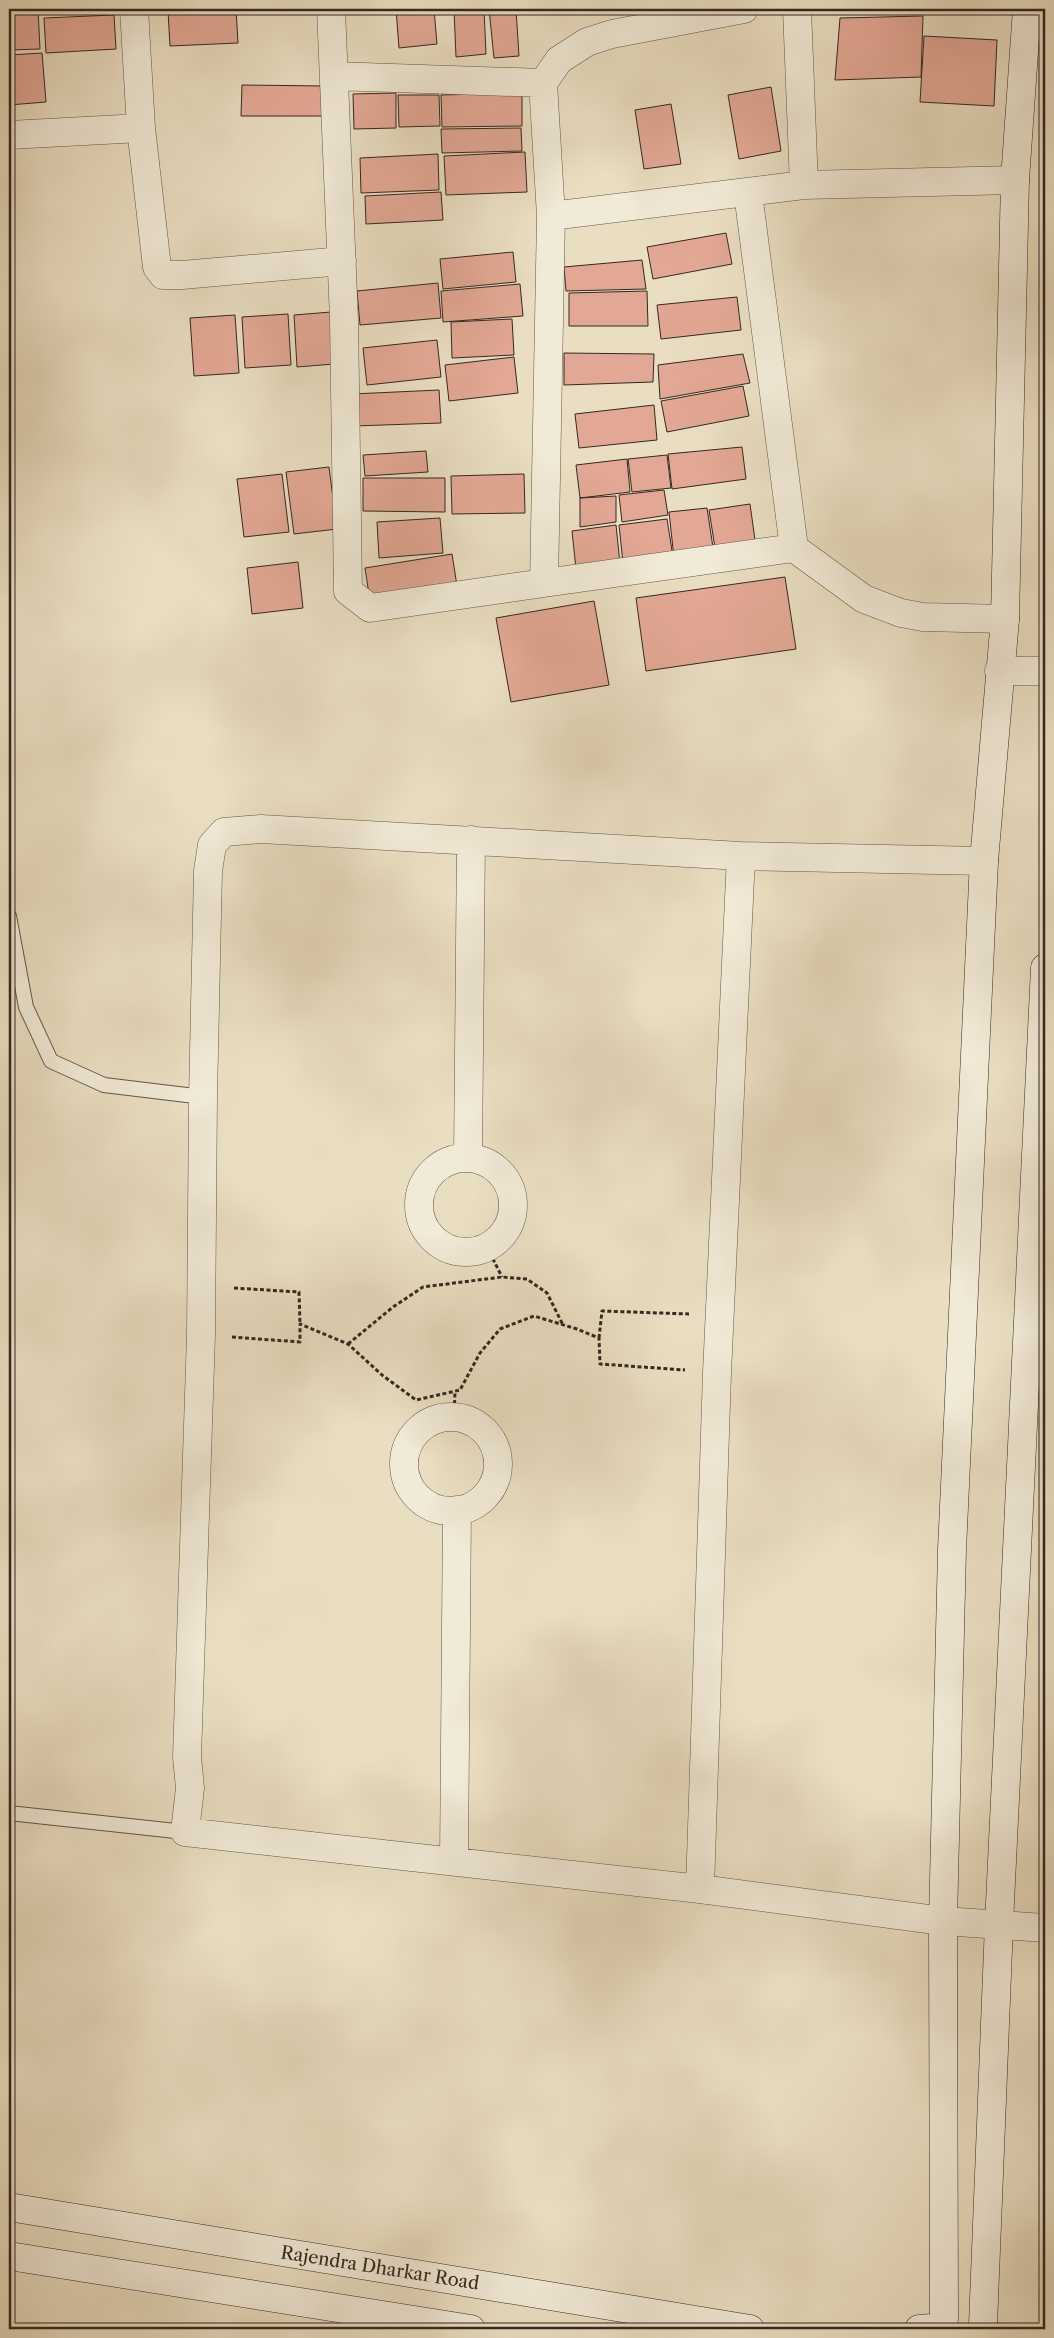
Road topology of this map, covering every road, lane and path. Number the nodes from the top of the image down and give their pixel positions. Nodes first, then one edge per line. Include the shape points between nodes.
1 (134, 9) edge
2 (331, 9) edge
3 (744, 9) edge
4 (797, 9) edge
5 (1027, 9) edge
6 (334, 76) junction
7 (543, 83) junction
8 (141, 128) junction
9 (9, 135) edge
10 (1015, 180) junction
11 (804, 185) junction
12 (748, 193) junction
13 (551, 216) junction
14 (342, 261) junction
15 (794, 548) junction
16 (544, 583) junction
17 (1005, 619) junction
18 (1045, 671) edge
19 (999, 672) junction
20 (471, 840) junction
21 (741, 856) junction
22 (984, 861) junction
23 (9, 916) edge
24 (1045, 968) edge
25 (203, 1098) junction
26 (468, 1158) junction
27 (487, 1247) junction
28 (502, 1277) junction
29 (201, 1285) junction
30 (720, 1315) junction
31 (300, 1324) junction
32 (563, 1325) junction
33 (201, 1335) junction
34 (599, 1338) junction
35 (348, 1344) junction
36 (717, 1372) junction
37 (455, 1404) junction
38 (457, 1510) junction
39 (9, 1813) edge
40 (184, 1832) junction
41 (454, 1861) junction
42 (700, 1888) junction
43 (943, 1920) junction
44 (999, 1924) junction
45 (1045, 1928) edge
46 (9, 2207) edge
47 (9, 2256) edge
48 (931, 2326) edge
49 (985, 2327) edge
50 (471, 2329) edge
51 (750, 2329) edge

1 - 8 street
2 - 6 street
3 - 7 street via 612,34 587,42 558,60
4 - 11 street
5 - 10 street
6 - 7 street
6 - 14 street
7 - 13 street
8 - 9 street
8 - 14 street via 157,267 164,275
10 - 11 street
10 - 17 street
11 - 12 street
12 - 13 street
12 - 15 street
13 - 16 street
14 - 16 street via 348,591 370,608
15 - 16 street
15 - 17 street via 864,599 901,613 923,617
17 - 19 street
18 - 19 street
19 - 22 street
20 - 21 street
20 - 25 street via 261,829 224,832 212,845 208,871
20 - 26 street
21 - 22 street
21 - 30 street
22 - 43 street via 952,1550
23 - 25 lane via 26,1007 51,1061 104,1085
24 - 44 street
25 - 29 street
26 - 27 street via 497,1168 507,1180 512,1194 513,1210 509,1225 500,1238
26 - 27 street via 453,1159 434,1171 421,1190 418,1206 426,1228 441,1245 472,1251
27 - 28 path
28 - 32 path via 527,1279 547,1293
28 - 35 path via 423,1287
29 - 31 path via 299,1292
29 - 33 street
30 - 34 path via 602,1311
30 - 36 street
31 - 33 path via 300,1342
31 - 35 path
32 - 34 path
32 - 37 path via 534,1316 500,1329 480,1353
33 - 40 street via 188,1758 190,1788
34 - 36 path via 600,1364
35 - 37 path via 416,1400
36 - 42 street
37 - 38 street via 469,1420 482,1428 498,1454 494,1484 485,1497 472,1506
37 - 38 street via 413,1436 406,1449 404,1465 407,1481 426,1504 441,1510
38 - 41 street
39 - 40 lane
40 - 41 street
41 - 42 street
42 - 43 street
43 - 44 street
43 - 48 street
44 - 45 street
44 - 49 street
46 - 51 street, Rajendra Dharkar Road
47 - 50 street
48 - 49 street via 957,2316 971,2318

